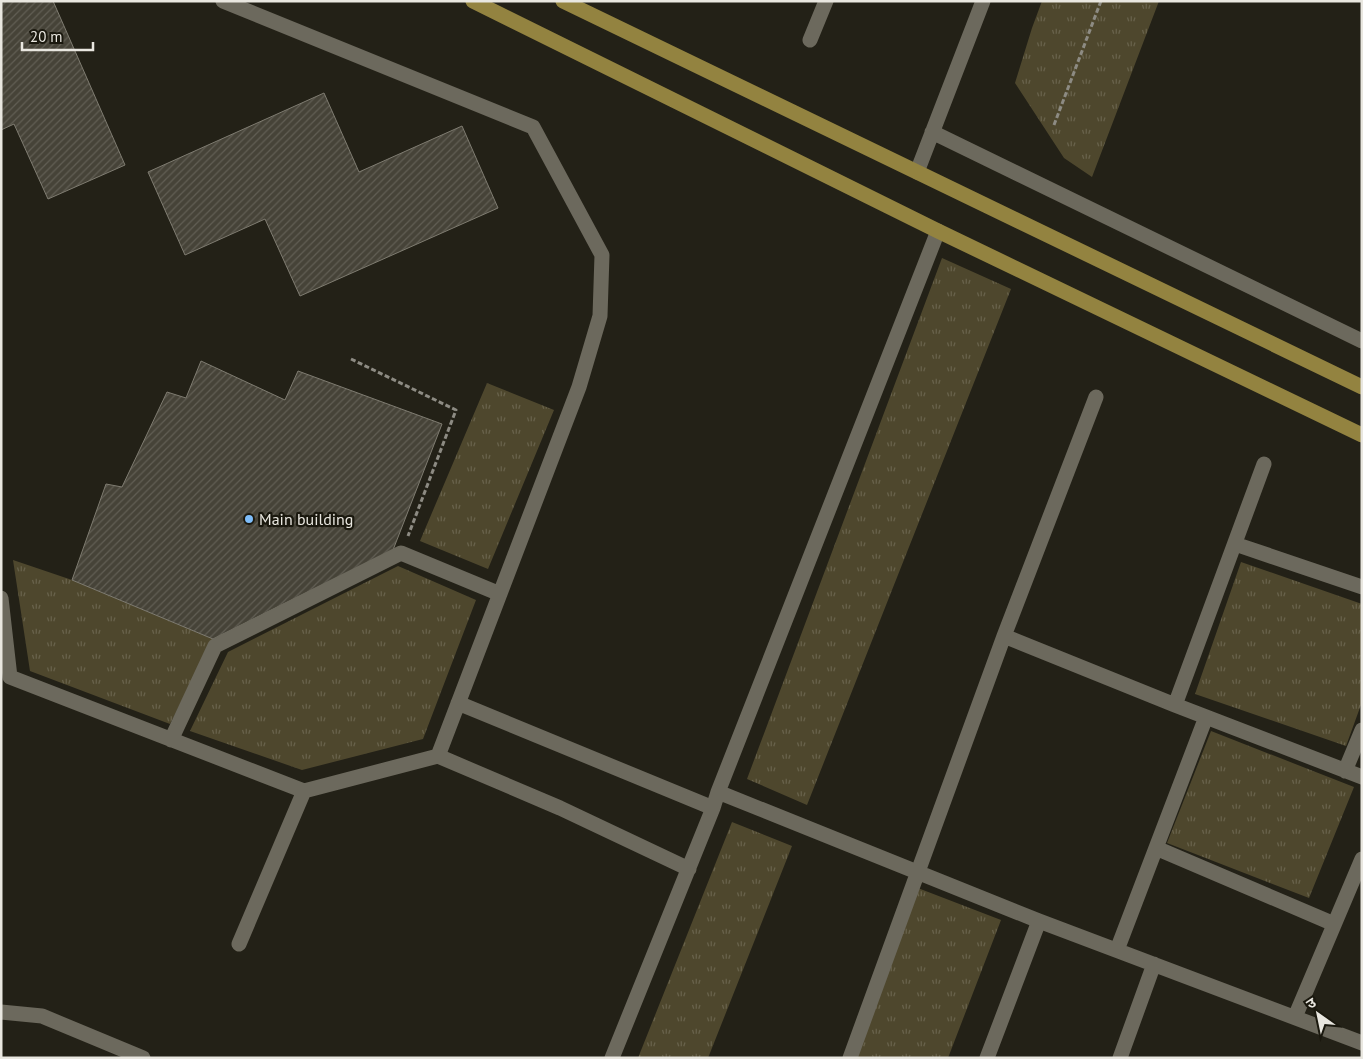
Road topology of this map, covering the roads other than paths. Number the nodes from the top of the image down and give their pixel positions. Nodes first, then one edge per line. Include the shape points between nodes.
1 (222, 1) edge
2 (474, 1) edge
3 (563, 1) edge
4 (826, 1) edge
5 (983, 1) edge
6 (810, 40) dead end
7 (932, 132) junction
8 (917, 172) junction
9 (938, 231) junction
10 (1362, 341) edge
11 (1362, 388) edge
12 (1096, 397) dead end
13 (1362, 435) edge
14 (1264, 464) dead end
15 (1235, 544) junction
16 (1362, 587) edge
17 (500, 594) junction
18 (1, 598) edge
19 (1004, 636) junction
20 (458, 703) junction
21 (1175, 705) junction
22 (1206, 717) junction
23 (1362, 730) edge
24 (171, 740) junction
25 (438, 756) junction
26 (1346, 771) junction
27 (1362, 777) edge
28 (304, 791) junction
29 (718, 792) junction
30 (713, 808) junction
31 (1156, 848) junction
32 (1362, 859) edge
33 (689, 869) junction
34 (918, 872) junction
35 (1039, 921) junction
36 (1334, 924) junction
37 (239, 944) dead end
38 (1118, 950) junction
39 (1154, 964) junction
40 (1, 1012) edge
41 (1295, 1017) junction
42 (1362, 1043) edge
43 (143, 1058) edge
44 (612, 1058) edge
45 (850, 1058) edge
46 (987, 1058) edge
47 (1120, 1058) edge

1 - 17 street via 533,127 602,254 600,316 580,387
2 - 9 main road
3 - 8 main road
4 - 6 street
5 - 7 street
7 - 8 street
7 - 10 street
8 - 11 main road
9 - 13 main road
9 - 29 street
12 - 19 street
14 - 15 street
15 - 16 street
15 - 21 street
17 - 20 street
17 - 24 street via 401,553 215,646
18 - 24 street via 10,678
19 - 21 street
19 - 34 street
20 - 25 street
20 - 30 street
21 - 22 street
22 - 26 street
22 - 31 street
23 - 26 street
24 - 28 street
25 - 28 street
25 - 33 street via 560,808
26 - 27 street
28 - 37 street
29 - 30 street
29 - 34 street
30 - 33 street
31 - 36 street
31 - 38 street
32 - 36 street
33 - 44 street
34 - 35 street
34 - 45 street
35 - 38 street
35 - 46 street
36 - 41 street
38 - 39 street
39 - 41 street
39 - 47 street
40 - 43 street via 42,1016
41 - 42 street

